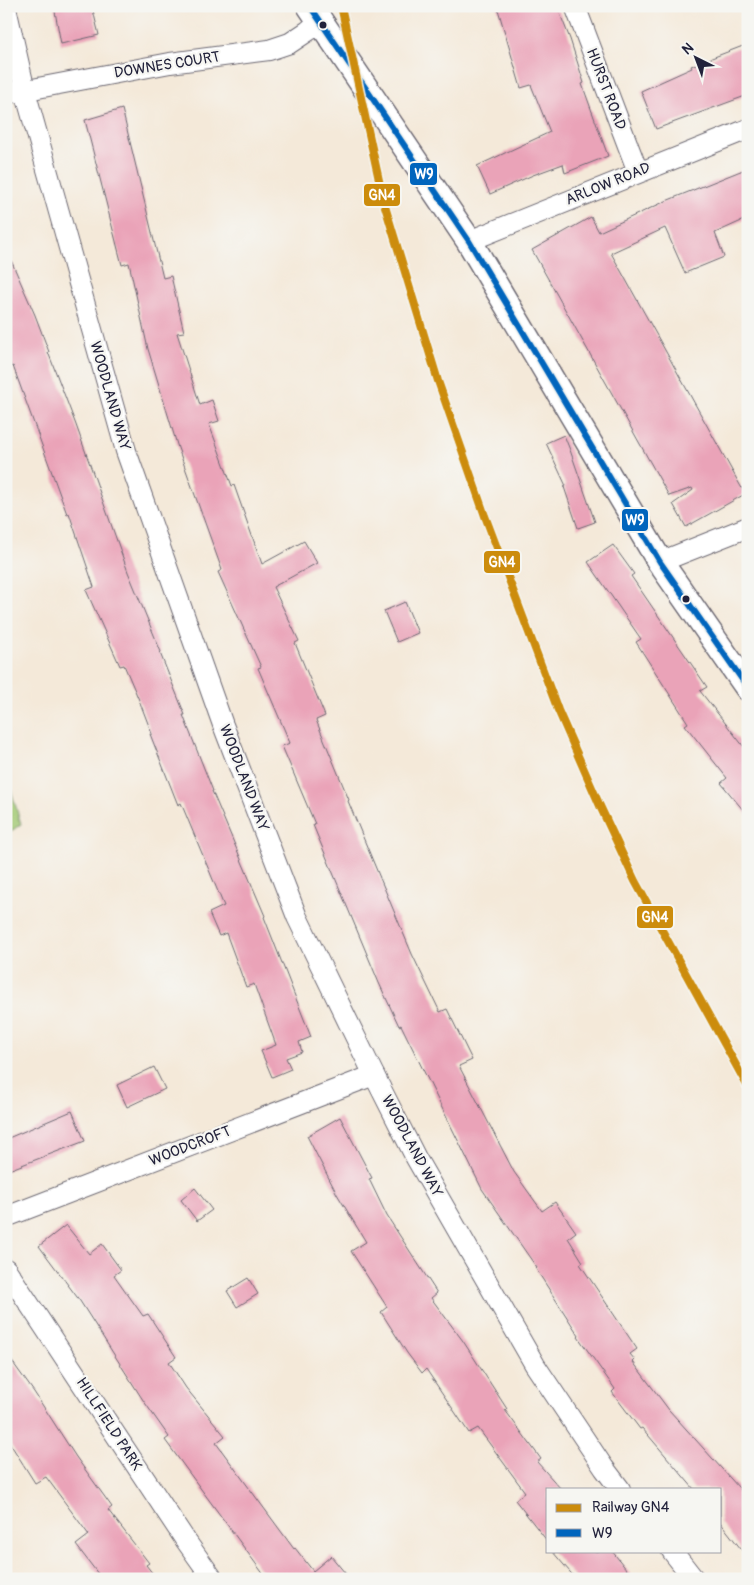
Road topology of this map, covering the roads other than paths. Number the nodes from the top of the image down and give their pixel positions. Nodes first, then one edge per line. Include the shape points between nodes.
1 (575, 6) edge
2 (6, 8) edge
3 (319, 20) edge
4 (16, 92) edge
5 (748, 129) edge
6 (638, 172) junction
7 (469, 241) junction
8 (748, 527) edge
9 (660, 562) junction
10 (748, 688) edge
11 (374, 1076) junction
12 (6, 1218) edge
13 (6, 1269) edge
14 (619, 1488) edge
15 (673, 1552) edge
16 (213, 1579) edge
17 (694, 1579) edge

1 - 6 street, HURST ROAD
2 - 4 street, WOODLAND WAY
3 - 4 street, DOWNES COURT via 290,43 269,50 170,63
3 - 7 street
4 - 11 street, WOODLAND WAY via 126,451 223,725 297,918
5 - 6 street, ARLOW ROAD
6 - 7 street, ARLOW ROAD
7 - 9 street
8 - 9 street
9 - 10 street
11 - 12 street, WOODCROFT
11 - 14 street, WOODLAND WAY via 416,1158 535,1365
13 - 16 street, HILLFIELD PARK
15 - 17 street

